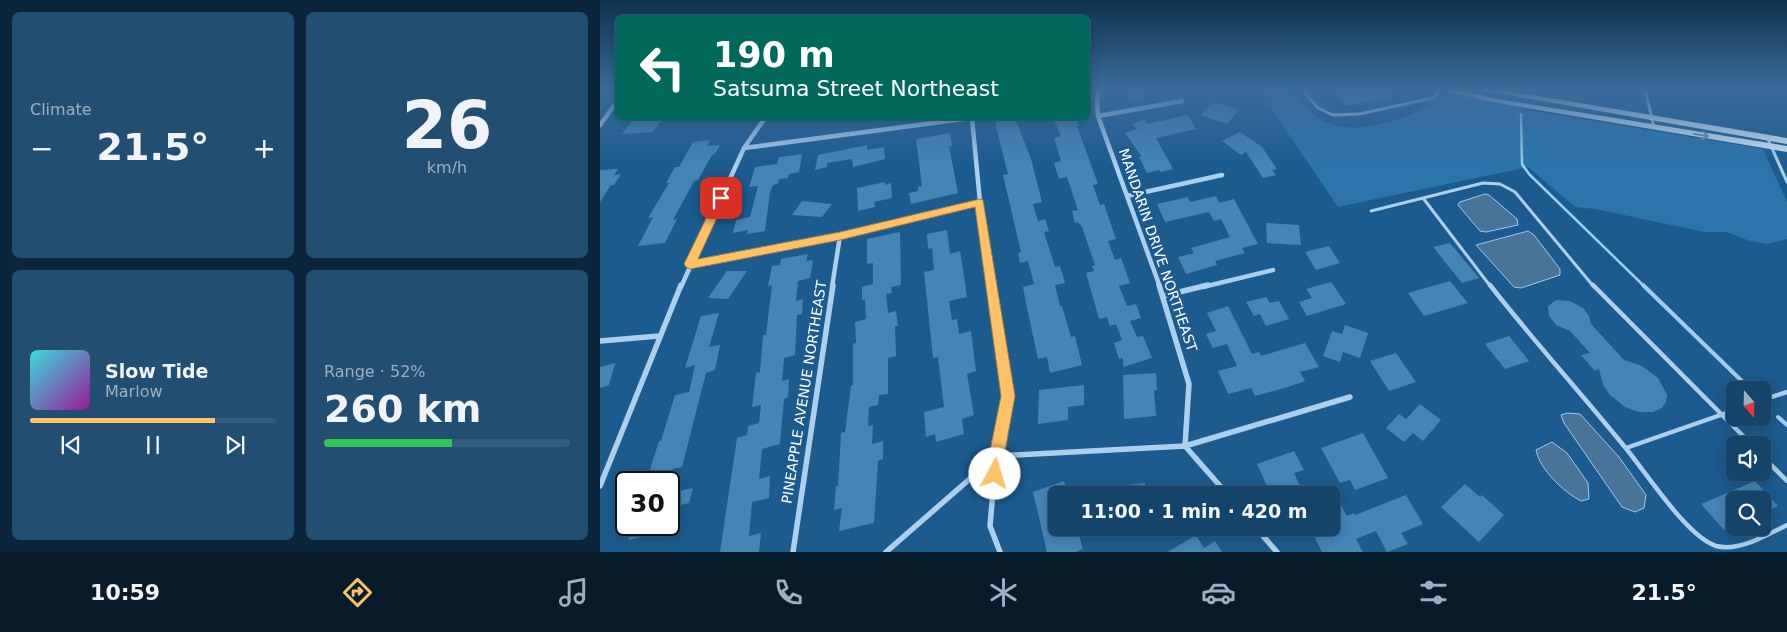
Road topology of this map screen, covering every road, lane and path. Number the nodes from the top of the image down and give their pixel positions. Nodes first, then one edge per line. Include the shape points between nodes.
1 (609, 115) edge
2 (1105, 115) edge
3 (1580, 115) edge
4 (1634, 115) edge
5 (1652, 115) edge
6 (1098, 116) joint
7 (1653, 118) junction
8 (764, 120) edge
9 (956, 120) edge
10 (971, 120) edge
11 (600, 125) edge
12 (1654, 128) junction
13 (1767, 138) junction
14 (1787, 141) edge
15 (1771, 146) junction
16 (744, 148) junction
17 (1787, 149) edge
18 (1222, 175) dead end
19 (1787, 182) edge
20 (1127, 196) junction
21 (1423, 198) junction
22 (980, 202) junction
23 (1371, 211) dead end
24 (840, 236) junction
25 (690, 264) junction
26 (1273, 270) dead end
27 (1163, 296) junction
28 (659, 336) junction
29 (600, 341) edge
30 (1787, 392) edge
31 (1350, 397) dead end
32 (1771, 397) edge
33 (1726, 413) edge
34 (1721, 414) junction
35 (1743, 436) edge
36 (1185, 446) junction
37 (1626, 448) junction
38 (996, 456) junction
39 (1771, 465) edge
40 (1787, 481) edge
41 (600, 486) edge
42 (1220, 486) edge
43 (1787, 525) edge
44 (1263, 536) edge
45 (793, 552) edge
46 (886, 552) edge
47 (1000, 552) edge
48 (1277, 552) edge

1 - 11 street
2 - 6 street
3 - 12 street
4 - 7 street
5 - 7 lane
6 - 20 street, MANDARIN DRIVE NORTHEAST
7 - 12 lane
7 - 13 street
8 - 16 street
9 - 16 street
10 - 22 street
12 -> 15 street
13 - 14 street
13 - 15 lane
15 - 17 street
15 - 19 lane
16 - 25 street
18 - 20 street
20 - 27 street, MANDARIN DRIVE NORTHEAST
21 - 23 lane
21 - 34 lane via 1494,182 1515,192 1604,298
21 - 37 lane via 1492,288
22 - 24 street
22 - 38 street via 1008,396
24 - 25 street
24 - 45 street, PINEAPPLE AVENUE NORTHEAST
25 - 28 street
26 - 27 street
27 - 36 street, MANDARIN DRIVE NORTHEAST via 1189,384
28 - 29 street
28 - 41 street
30 - 32 lane
31 - 36 street
33 - 34 lane
34 - 35 lane
34 - 37 lane
36 - 38 street
36 - 42 street
37 - 43 lane via 1683,520 1700,538 1716,546 1734,549
38 - 46 street
38 - 47 street via 990,526
39 - 40 lane
44 - 48 street

